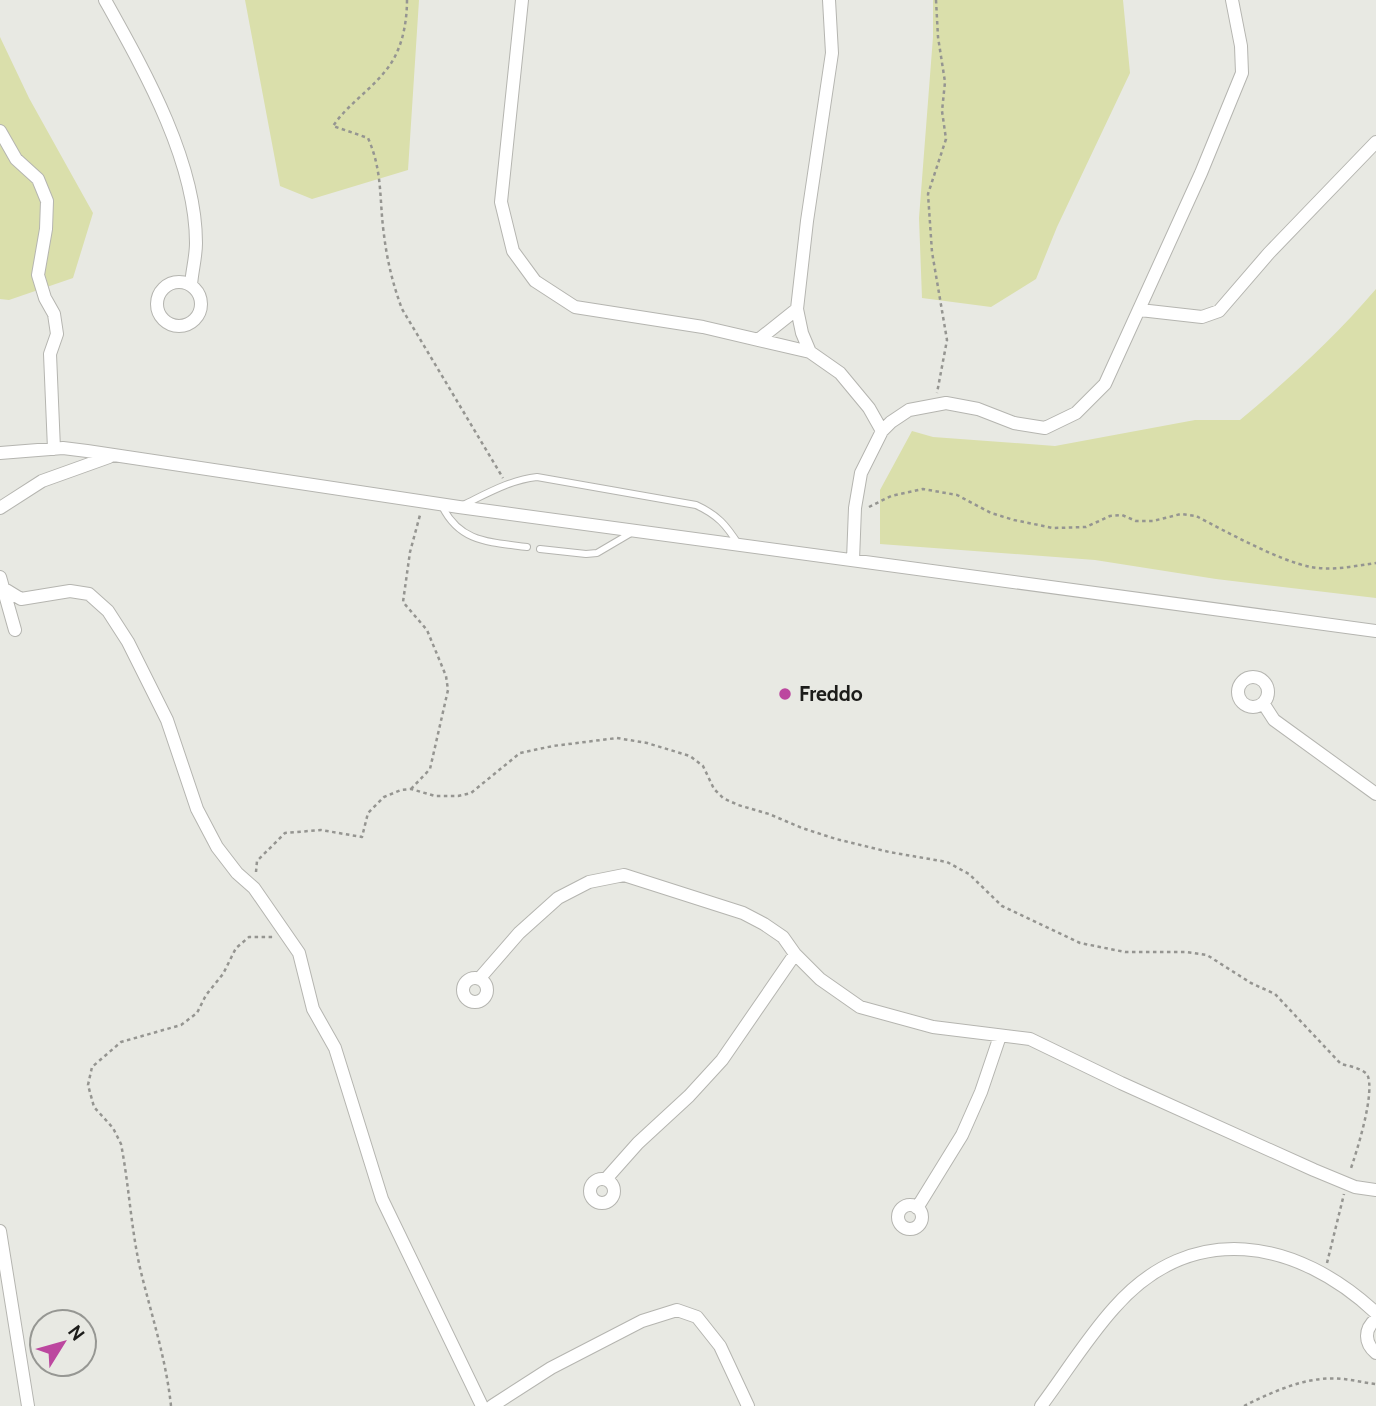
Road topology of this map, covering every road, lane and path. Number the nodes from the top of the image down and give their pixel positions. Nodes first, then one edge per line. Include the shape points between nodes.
1 (105, 0) edge
2 (407, 0) edge
3 (522, 0) edge
4 (829, 0) edge
5 (936, 0) edge
6 (1232, 0) edge
7 (0, 131) edge
8 (1376, 142) edge
9 (191, 285) dead end
10 (797, 309) junction
11 (1140, 310) junction
12 (758, 340) junction
13 (810, 352) junction
14 (934, 405) junction
15 (882, 431) junction
16 (54, 449) junction
17 (0, 453) edge
18 (113, 456) junction
19 (506, 484) junction
20 (424, 502) junction
21 (441, 505) junction
22 (459, 507) junction
23 (0, 508) edge
24 (855, 508) junction
25 (633, 531) junction
26 (740, 546) junction
27 (527, 547) dead end
28 (540, 549) dead end
29 (853, 561) junction
30 (1376, 563) edge
31 (1, 583) edge
32 (15, 630) dead end
33 (1376, 631) edge
34 (1263, 703) dead end
35 (411, 789) junction
36 (1376, 793) edge
37 (254, 888) junction
38 (290, 939) junction
39 (795, 954) junction
40 (480, 979) dead end
41 (999, 1036) junction
42 (606, 1179) dead end
43 (1346, 1183) junction
44 (1376, 1190) edge
45 (917, 1208) dead end
46 (0, 1231) edge
47 (1324, 1273) junction
48 (1376, 1312) edge
49 (1376, 1319) edge
50 (1376, 1353) edge
51 (1376, 1384) edge
52 (28, 1406) edge
53 (171, 1406) edge
54 (482, 1406) edge
55 (492, 1406) edge
56 (748, 1406) edge
57 (1041, 1406) edge
58 (1244, 1406) edge

1 - 9 street via 162,111 189,184 196,243
2 - 19 path via 407,22 388,68 333,126 368,138 378,161 384,235 402,309
3 - 12 street via 501,202 513,251 535,281 575,307
4 - 10 street via 832,53
5 - 14 path via 946,139 928,194 932,252 947,340
6 - 11 street via 1242,73
7 - 16 street via 16,159 38,179 47,201 38,275 57,334 50,354
8 - 11 street via 1219,311 1202,317
10 - 12 street
10 - 13 street
11 - 14 street via 1105,384 1076,413 1045,428 1014,423 978,409
12 - 13 street
13 - 15 street via 840,373
14 - 15 street via 909,410
15 - 24 street via 861,473
16 - 17 street
16 - 18 street
18 - 20 street
18 - 23 street via 42,481
19 - 22 lane
19 - 26 lane via 537,477 696,505 713,513
20 - 21 street
20 - 35 path via 403,602 427,630 448,690 430,769
21 - 22 street
21 - 27 lane via 469,537
22 - 25 street
24 - 29 street
24 - 30 path via 923,489 957,495 991,513 1053,528 1086,527 1110,516 1153,521 1181,514 1196,516 1311,567
25 - 26 street
25 - 28 lane via 597,553
26 - 29 street
29 - 33 street
31 - 32 street
31 - 37 street via 21,599 70,591 89,594 108,611 167,720 197,809 217,847
34 - 36 street via 1274,720
35 - 37 path via 384,797 368,814 362,837 321,831 285,833 257,861
35 - 43 path via 458,796 471,793 520,752 617,738 647,743 690,756 703,766 723,798 738,805 836,839 947,862 970,874 1002,906 1080,943 1125,952 1206,955 1275,993 1341,1064 1369,1075 1372,1105
37 - 38 street
38 - 53 path via 249,937 236,948 197,1013 181,1025 121,1042 92,1067 88,1085 94,1107 121,1144 140,1266 168,1375
38 - 54 street via 299,953 313,1009 335,1048 382,1199
39 - 40 street via 783,937 743,913 624,875 589,882 558,898 519,933
39 - 41 street via 834,991 872,1012
39 - 42 street via 722,1060
41 - 43 street via 1030,1039
41 - 45 street via 962,1135
43 - 44 street
43 - 47 path
46 - 52 street
47 - 48 street
47 - 57 street via 1289,1256 1241,1249 1196,1252 1165,1265 1114,1308
49 - 50 street via 1366,1337
51 - 58 path via 1341,1378 1300,1383
55 - 56 street via 551,1368 642,1321 677,1310 697,1317 720,1346

